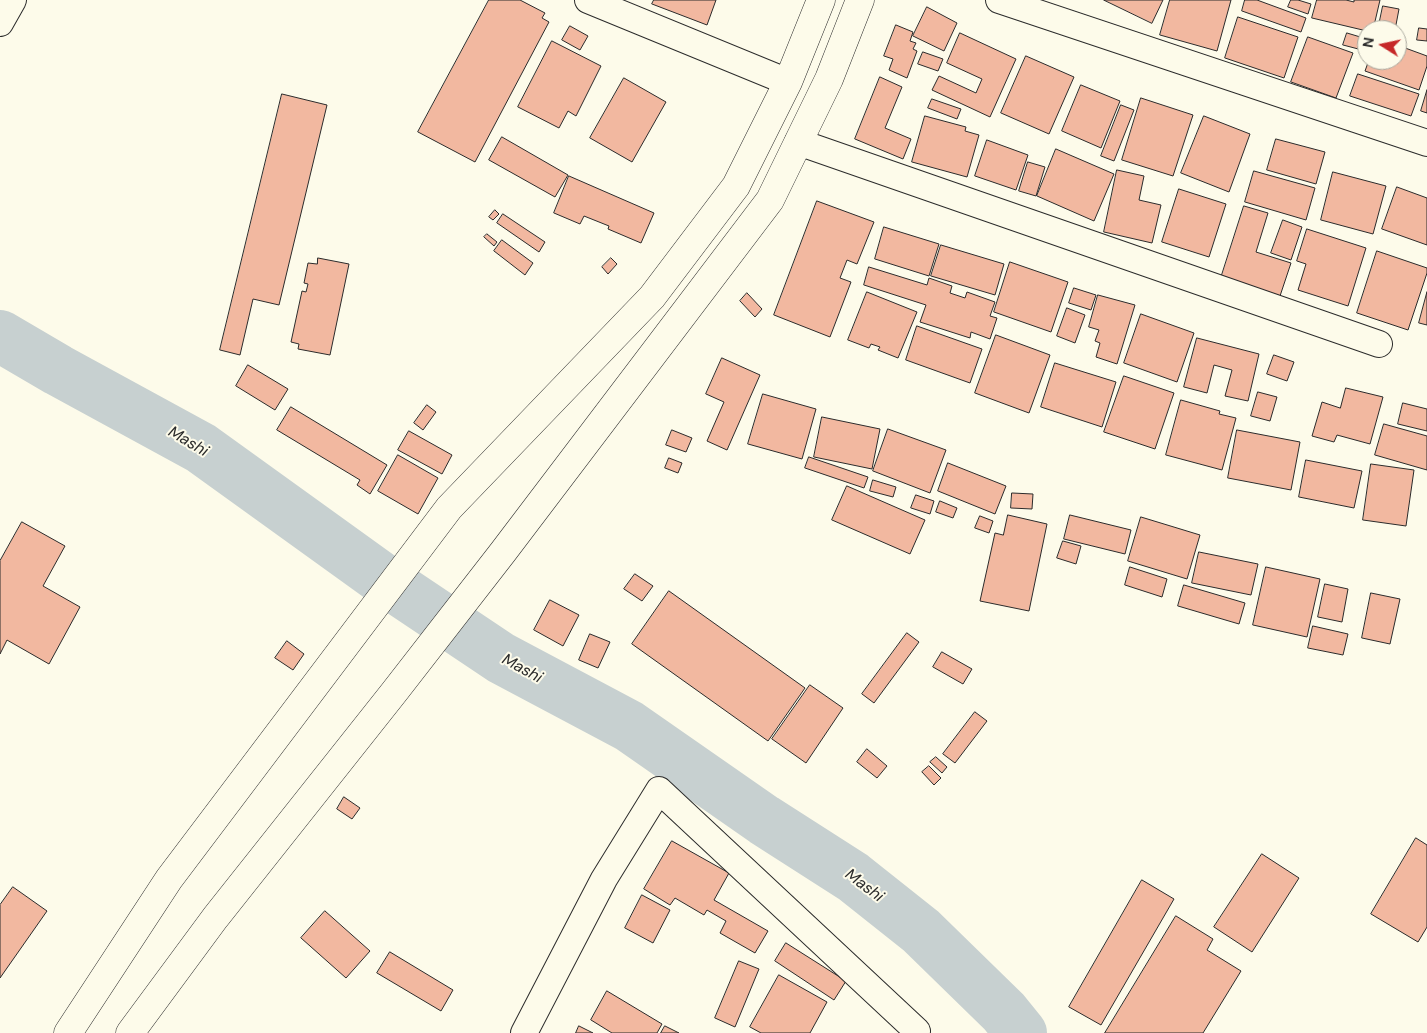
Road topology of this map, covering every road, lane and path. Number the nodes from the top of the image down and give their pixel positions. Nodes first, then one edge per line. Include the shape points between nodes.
1 (13, 0) edge
2 (588, 0) edge
3 (821, 0) edge
4 (860, 0) edge
5 (999, 0) edge
6 (0, 24) edge
7 (788, 82) junction
8 (798, 142) junction
9 (1427, 142) edge
10 (1379, 344) dead end
11 (68, 1033) edge
12 (130, 1033) edge
13 (524, 1033) edge
14 (916, 1033) edge

1 - 6 street
2 - 7 street
3 - 7 main road
4 - 8 main road via 829,78
5 - 9 street
7 - 11 main road via 736,186 652,297 449,508 169,879
8 - 10 street
8 - 12 main road via 770,200 503,552 215,918
13 - 14 street via 604,880 658,790

